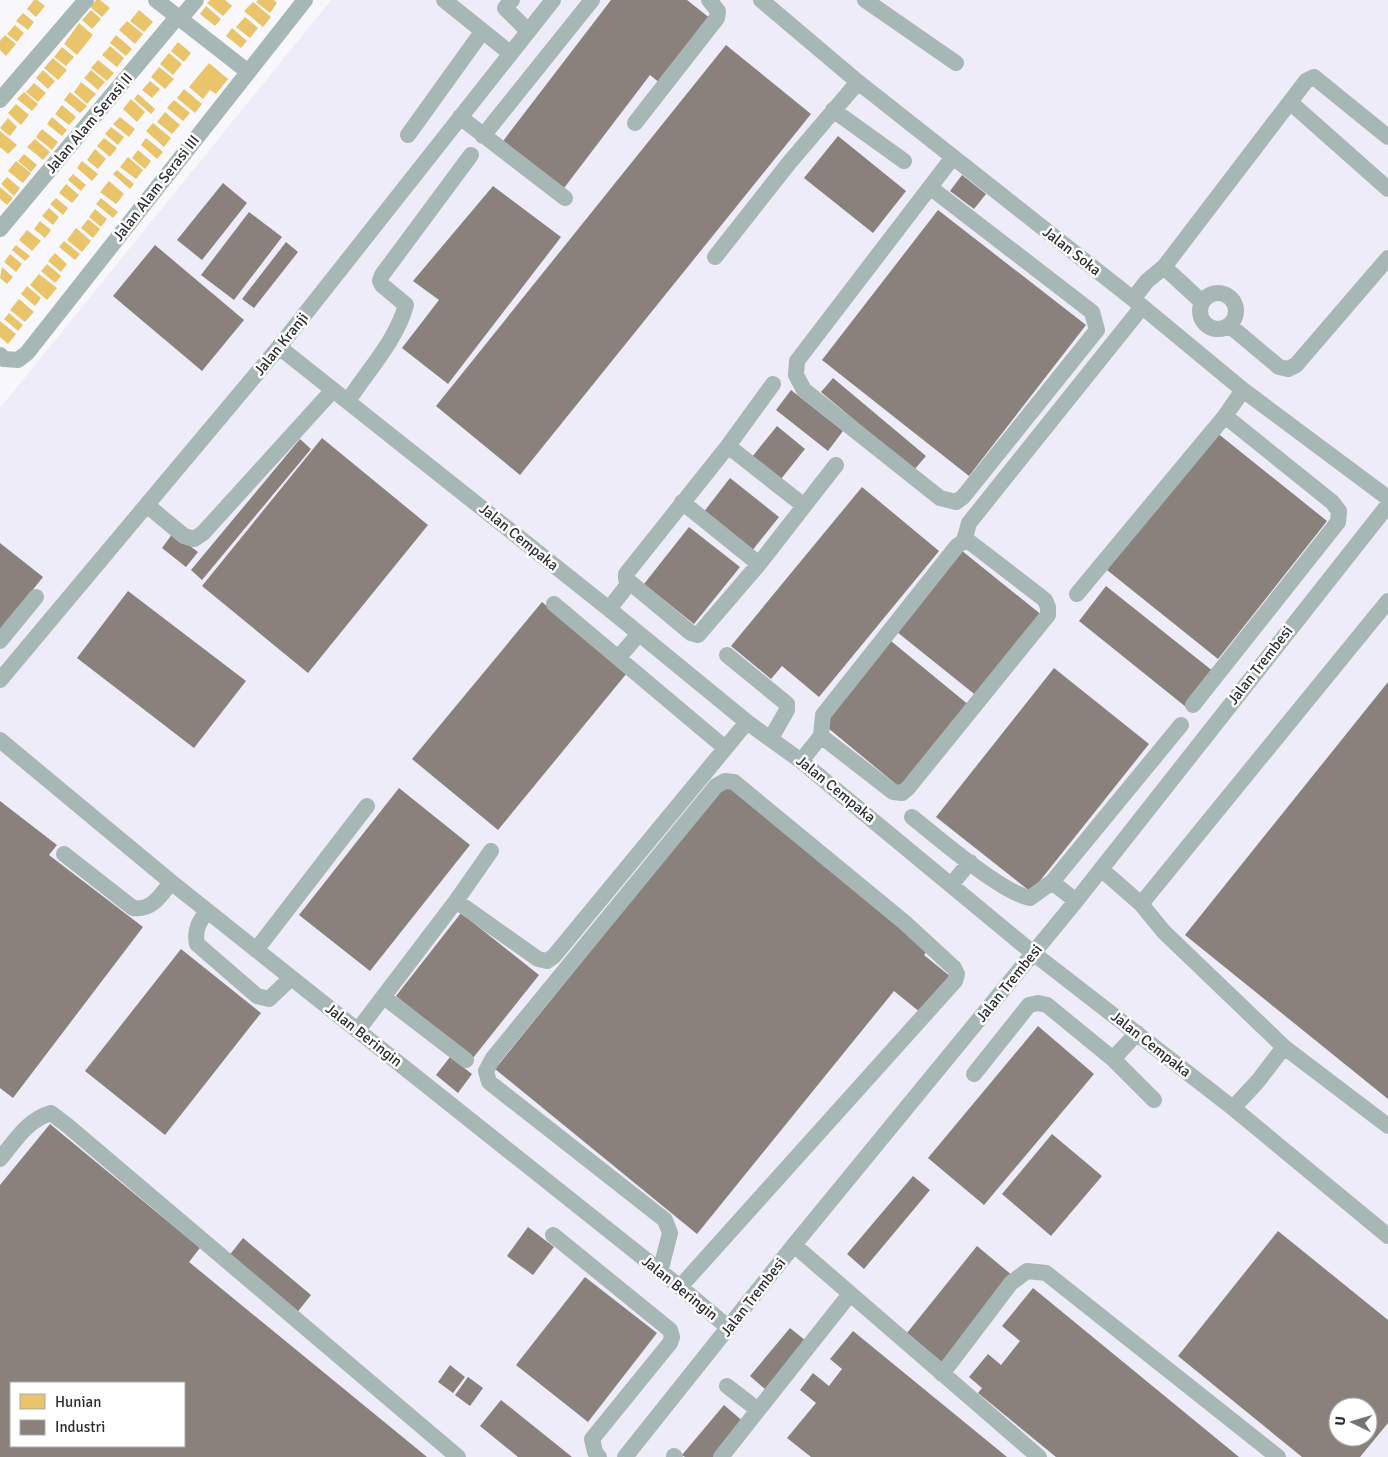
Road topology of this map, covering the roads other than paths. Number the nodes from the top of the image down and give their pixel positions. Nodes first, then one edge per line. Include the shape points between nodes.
1 (86, 0) edge
2 (156, 0) edge
3 (196, 0) edge
4 (305, 0) edge
5 (444, 0) edge
6 (553, 0) edge
7 (592, 0) edge
8 (709, 0) edge
9 (865, 0) edge
10 (766, 2) edge
11 (504, 3) edge
12 (179, 18) junction
13 (528, 31) junction
14 (482, 32) junction
15 (510, 53) junction
16 (956, 63) dead end
17 (247, 71) junction
18 (858, 82) junction
19 (0, 100) edge
20 (1290, 103) junction
21 (834, 110) junction
22 (460, 117) junction
23 (635, 123) dead end
24 (408, 135) dead end
25 (483, 136) junction
26 (1388, 137) edge
27 (471, 155) dead end
28 (953, 157) junction
29 (904, 161) dead end
30 (931, 188) junction
31 (1388, 189) edge
32 (565, 198) dead end
33 (0, 229) edge
34 (715, 257) dead end
35 (1388, 258) edge
36 (1164, 267) junction
37 (1202, 302) junction
38 (1137, 303) junction
39 (1229, 325) junction
40 (279, 347) junction
41 (0, 355) edge
42 (774, 384) dead end
43 (333, 390) junction
44 (1244, 390) junction
45 (348, 401) junction
46 (1225, 416) junction
47 (728, 446) junction
48 (836, 465) dead end
49 (1388, 498) edge
50 (682, 502) junction
51 (803, 505) junction
52 (1388, 505) edge
53 (148, 506) junction
54 (964, 541) junction
55 (759, 564) junction
56 (630, 582) junction
57 (1077, 594) dead end
58 (36, 597) dead end
59 (1388, 601) edge
60 (554, 604) dead end
61 (609, 609) junction
62 (639, 634) junction
63 (0, 641) edge
64 (727, 655) dead end
65 (618, 658) junction
66 (0, 680) edge
67 (1193, 705) dead end
68 (747, 722) junction
69 (1181, 725) dead end
70 (821, 736) junction
71 (771, 738) junction
72 (0, 740) edge
73 (724, 747) junction
74 (801, 761) junction
75 (367, 806) dead end
76 (912, 817) dead end
77 (491, 851) dead end
78 (64, 854) dead end
79 (970, 862) junction
80 (1101, 869) junction
81 (171, 882) junction
82 (1052, 882) junction
83 (951, 885) junction
84 (456, 901) junction
85 (1076, 901) junction
86 (1141, 904) junction
87 (207, 911) junction
88 (256, 950) junction
89 (1033, 953) junction
90 (291, 978) junction
91 (384, 997) junction
92 (358, 1030) junction
93 (1137, 1033) junction
94 (1284, 1047) junction
95 (1114, 1059) junction
96 (466, 1060) dead end
97 (974, 1074) dead end
98 (1154, 1100) dead end
99 (1233, 1108) junction
100 (1388, 1126) edge
101 (0, 1159) edge
102 (553, 1235) dead end
103 (1388, 1236) edge
104 (794, 1245) junction
105 (660, 1272) junction
106 (680, 1287) junction
107 (850, 1294) junction
108 (729, 1328) junction
109 (942, 1374) junction
110 (727, 1386) dead end
111 (758, 1410) junction
112 (458, 1457) edge
113 (599, 1457) edge
114 (625, 1457) edge
115 (721, 1457) edge
116 (1039, 1457) edge
117 (1278, 1457) edge

1 - 19 street
2 - 12 street
3 - 12 street, Jalan Alam Serasi II
4 - 17 street, Jalan Alam Serasi III
5 - 14 street
6 - 13 street, Jalan Kranji
7 - 25 street
8 - 23 street via 718,11 716,18
9 - 16 street
10 - 18 street, Jalan Soka
11 - 13 street
12 - 17 street
12 - 33 street, Jalan Alam Serasi II
13 - 15 street, Jalan Kranji
14 - 15 street
14 - 24 street
15 - 22 street, Jalan Kranji
17 - 41 street, Jalan Alam Serasi III via 27,352 18,360
18 - 21 street
18 - 28 street, Jalan Soka
20 - 26 street via 1306,81 1314,77
20 - 31 street
20 - 36 street
21 - 29 street
21 - 34 street
22 - 25 street
22 - 40 street, Jalan Kranji
25 - 32 street
27 - 45 street via 382,274 382,285 406,305 386,348
28 - 30 street
28 - 38 street, Jalan Soka
30 - 30 street via 1092,312 1098,330 956,502 947,502 932,492 804,390 796,375 797,361
35 - 39 street via 1296,365 1288,369 1280,367
36 - 37 street
36 - 38 street via 1147,281
37 - 39 street via 1204,322 1216,328
37 - 39 street via 1213,294 1226,295 1235,306
38 - 44 street, Jalan Soka
38 - 54 street via 969,523
40 - 43 street, Jalan Cempaka
40 - 53 street, Jalan Kranji
42 - 47 street
43 - 45 street, Jalan Cempaka
43 - 53 street via 203,533 194,538 184,536
44 - 46 street
44 - 49 street, Jalan Soka
45 - 61 street, Jalan Cempaka
46 - 57 street
46 - 67 street via 1332,502 1339,510 1338,522
47 - 50 street
47 - 51 street
48 - 51 street
50 - 55 street
50 - 56 street via 626,574 625,578
51 - 55 street
52 - 80 street, Jalan Trembesi
53 - 66 street, Jalan Kranji
54 - 70 street via 823,715
54 - 70 street via 971,543 1045,600 1048,615 902,793 893,792
55 - 56 street via 698,634 691,633
56 - 61 street
58 - 63 street
59 - 86 street
60 - 65 street
61 - 62 street, Jalan Cempaka
62 - 65 street
62 - 68 street, Jalan Cempaka
64 - 71 street via 787,704 787,710
65 - 73 street
68 - 71 street, Jalan Cempaka
68 - 73 street
69 - 82 street
70 - 74 street
71 - 74 street, Jalan Cempaka
72 - 81 street, Jalan Beringin
73 - 84 street via 547,961 538,959
74 - 83 street, Jalan Cempaka
75 - 88 street
76 - 79 street
77 - 84 street
78 - 81 street via 133,908 150,906
79 - 82 street via 1020,896 1030,898
79 - 83 street
80 - 85 street, Jalan Trembesi
80 - 86 street
81 - 87 street, Jalan Beringin
82 - 85 street
83 - 89 street, Jalan Cempaka
84 - 91 street
85 - 89 street, Jalan Trembesi
86 - 94 street via 1164,932
87 - 88 street, Jalan Beringin
87 - 90 street via 197,925 196,944 257,996 269,999
88 - 90 street, Jalan Beringin
89 - 93 street, Jalan Cempaka
89 - 104 street, Jalan Trembesi
90 - 92 street, Jalan Beringin
91 - 92 street
91 - 96 street
92 - 105 street, Jalan Beringin
93 - 95 street
93 - 99 street, Jalan Cempaka
94 - 99 street
94 - 100 street
95 - 97 street via 1047,1005 1038,1003 1029,1005
95 - 98 street
99 - 103 street, Jalan Cempaka
101 - 112 street via 29,1124 50,1113
102 - 113 street via 670,1330 672,1337 592,1439
104 - 107 street
104 - 108 street, Jalan Trembesi
105 - 106 street, Jalan Beringin
105 - 106 street via 670,1233 665,1220 489,1082 486,1071 493,1058 716,786 725,781 734,782 904,922 957,974 955,981
106 - 108 street, Jalan Beringin
107 - 109 street
107 - 111 street
108 - 114 street, Jalan Trembesi
109 - 116 street
109 - 117 street via 1011,1283 1027,1271 1046,1273
110 - 111 street
111 - 115 street

